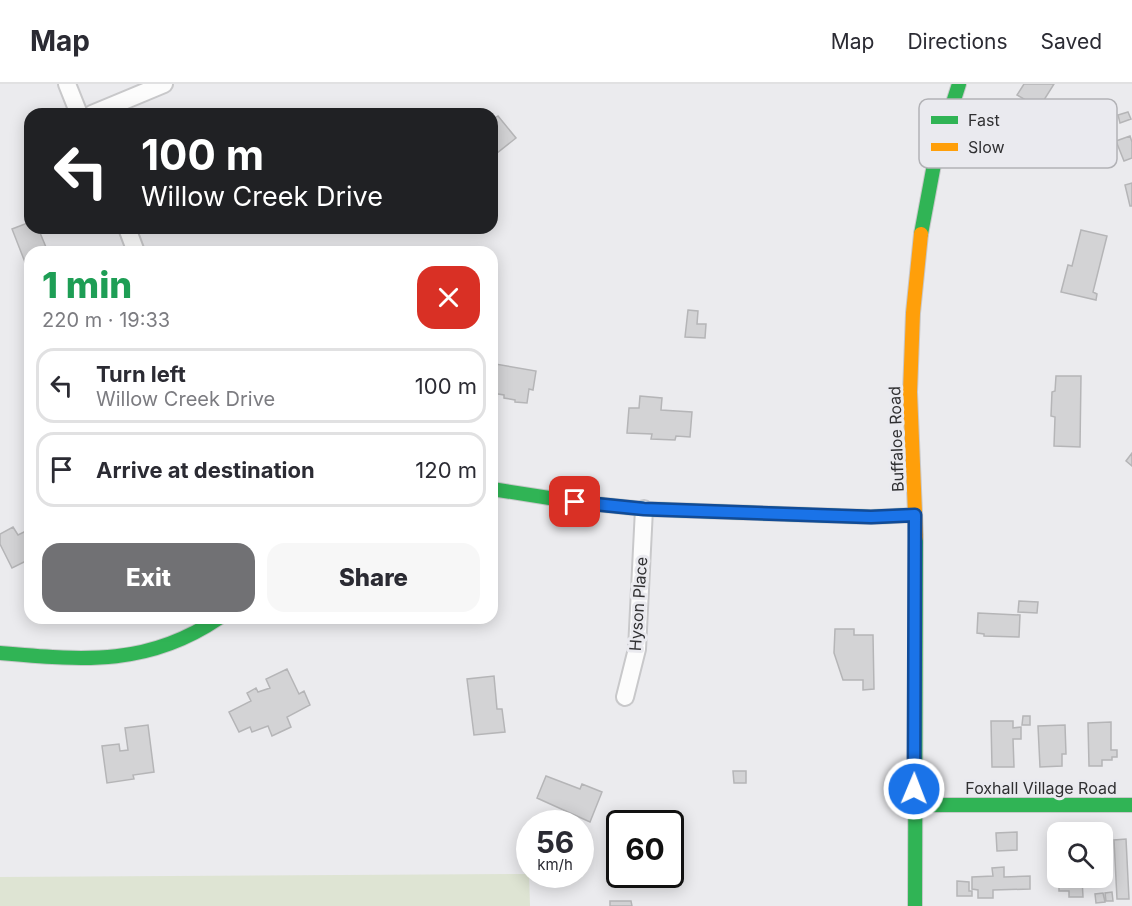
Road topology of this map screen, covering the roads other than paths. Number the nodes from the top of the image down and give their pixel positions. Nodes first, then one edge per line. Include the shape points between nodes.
1 (67, 84) edge
2 (164, 84) edge
3 (959, 84) edge
4 (954, 99) edge
5 (77, 108) edge
6 (106, 108) edge
7 (934, 168) edge
8 (498, 490) edge
9 (644, 509) junction
10 (915, 515) junction
11 (208, 624) edge
12 (0, 653) edge
13 (625, 697) dead end
14 (914, 805) junction
15 (1132, 805) edge
16 (915, 906) edge

1 - 5 street
2 - 6 street
3 - 4 street, Buffaloe Road
7 - 10 street, Buffaloe Road via 918,247 909,393
8 - 9 street
9 - 10 street
9 - 13 street, Hyson Place via 637,650
10 - 14 street, Buffaloe Road
11 - 12 street via 175,641 126,657
14 - 15 street, Foxhall Village Road
14 - 16 street, Buffaloe Road

